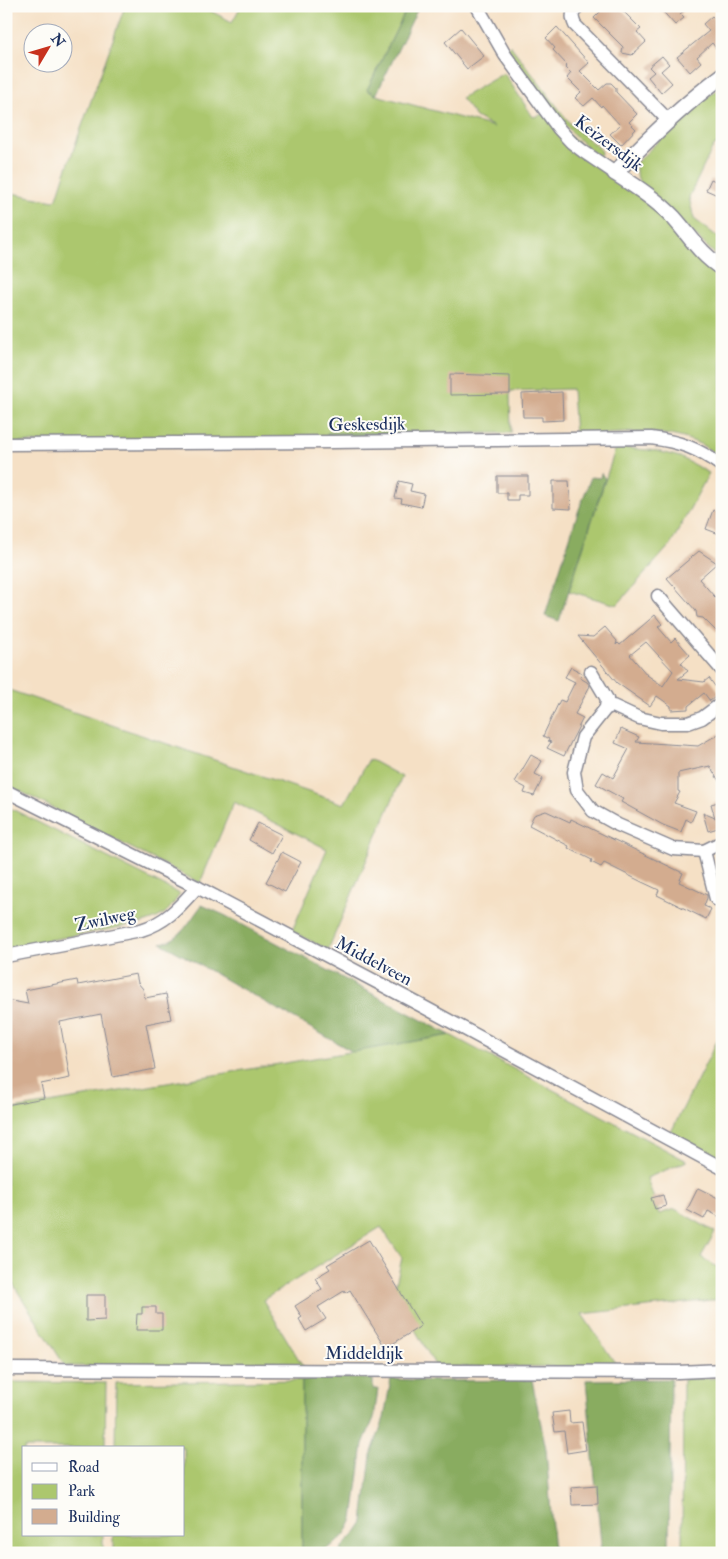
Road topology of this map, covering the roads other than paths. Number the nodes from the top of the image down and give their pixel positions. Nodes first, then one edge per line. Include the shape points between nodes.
1 (477, 6) edge
2 (578, 6) edge
3 (722, 76) edge
4 (668, 119) junction
5 (615, 172) junction
6 (722, 268) edge
7 (6, 444) edge
8 (722, 466) edge
9 (658, 596) dead end
10 (722, 670) edge
11 (591, 672) dead end
12 (722, 703) edge
13 (606, 708) junction
14 (6, 791) edge
15 (722, 842) edge
16 (704, 851) junction
17 (197, 887) junction
18 (716, 899) dead end
19 (6, 956) edge
20 (722, 1168) edge
21 (6, 1369) edge
22 (722, 1370) edge

1 - 5 street, Keizersdijk via 505,55 559,129 584,152
2 - 4 street via 573,11 575,25
3 - 4 street
4 - 5 street
5 - 6 street, Keizersdijk via 667,212 699,250
7 - 8 street, Geskesdijk via 651,438 682,443
9 - 10 street
11 - 13 street via 607,699
12 - 13 street via 702,718 688,723 661,723 639,718 613,706
13 - 16 street via 584,737 574,772 577,790 593,811 618,825 674,849
14 - 17 street, Middelveen
15 - 16 street
16 - 18 street
17 - 19 street, Zwilweg via 171,915 155,925
17 - 20 street, Middelveen
21 - 22 street, Middeldijk

